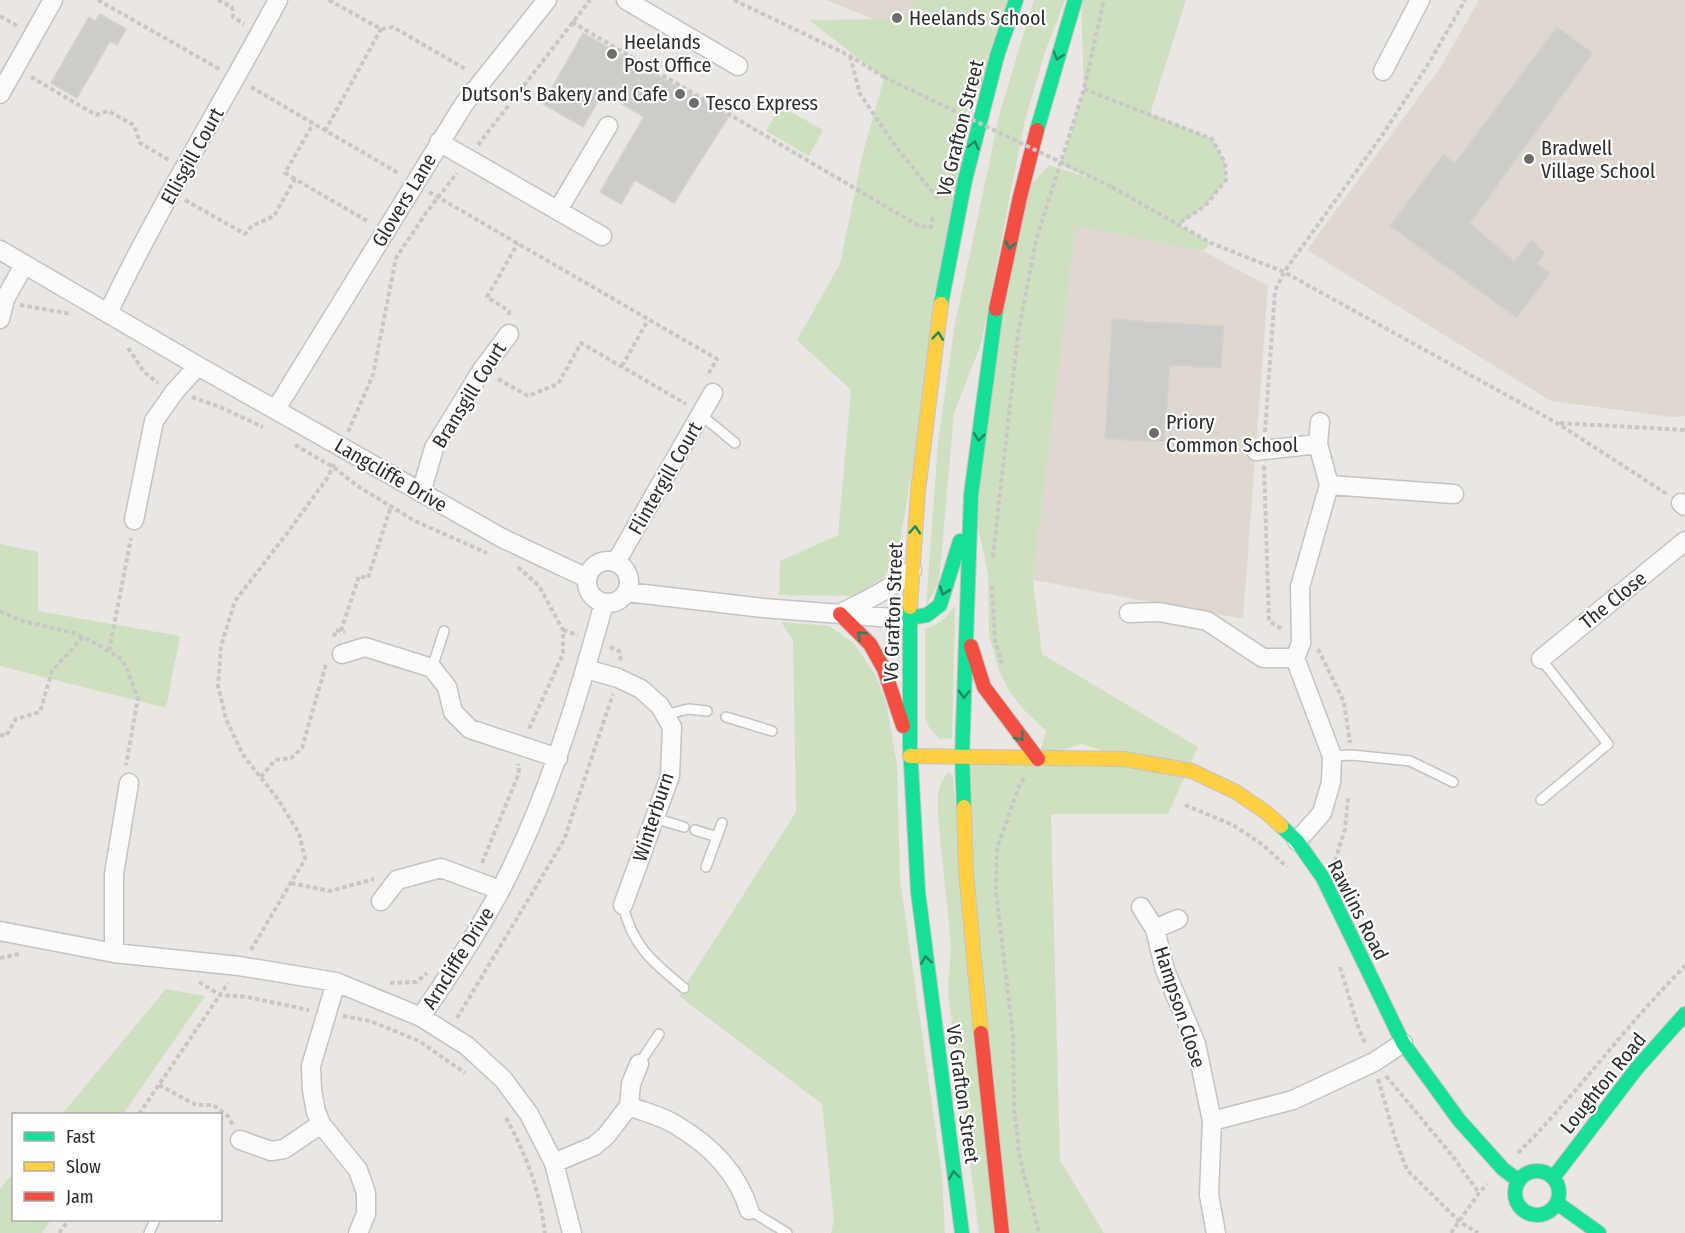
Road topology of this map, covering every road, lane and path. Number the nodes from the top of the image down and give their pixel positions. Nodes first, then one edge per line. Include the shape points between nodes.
1 (53, 0) edge
2 (98, 0) edge
3 (218, 0) edge
4 (278, 0) edge
5 (329, 0) edge
6 (547, 0) edge
7 (590, 0) edge
8 (626, 0) edge
9 (734, 0) edge
10 (1016, 0) edge
11 (1075, 0) edge
12 (1104, 0) edge
13 (1420, 0) edge
14 (1465, 0) edge
15 (572, 22) junction
16 (381, 29) junction
17 (260, 33) junction
18 (850, 56) junction
19 (738, 66) dead end
20 (14, 67) junction
21 (1383, 71) dead end
22 (234, 78) junction
23 (484, 80) junction
24 (1084, 89) junction
25 (0, 94) edge
26 (313, 124) junction
27 (608, 126) dead end
28 (325, 131) junction
29 (439, 142) junction
30 (468, 158) junction
31 (185, 169) junction
32 (295, 179) junction
33 (415, 183) junction
34 (172, 192) junction
35 (438, 197) junction
36 (558, 210) junction
37 (1177, 225) junction
38 (386, 231) junction
39 (602, 236) dead end
40 (518, 243) junction
41 (0, 250) edge
42 (24, 265) junction
43 (1284, 272) junction
44 (5, 299) junction
45 (108, 313) junction
46 (78, 315) dead end
47 (0, 319) edge
48 (648, 320) junction
49 (509, 333) joint
50 (122, 340) dead end
51 (198, 366) junction
52 (622, 366) junction
53 (482, 370) junction
54 (707, 388) joint
55 (175, 392) junction
56 (276, 409) junction
57 (702, 414) junction
58 (1320, 422) dead end
59 (1557, 423) junction
60 (1685, 430) edge
61 (273, 431) dead end
62 (735, 442) dead end
63 (293, 443) dead end
64 (1318, 444) junction
65 (342, 447) junction
66 (1260, 450) junction
67 (333, 467) junction
68 (1329, 485) junction
69 (421, 493) junction
70 (1454, 494) dead end
71 (971, 495) junction
72 (1683, 505) edge
73 (390, 506) junction
74 (134, 519) joint
75 (1685, 541) edge
76 (493, 555) dead end
77 (992, 561) dead end
78 (616, 562) junction
79 (514, 564) dead end
80 (912, 570) junction
81 (587, 578) junction
82 (992, 584) dead end
83 (627, 592) junction
84 (604, 603) junction
85 (0, 611) edge
86 (1129, 612) dead end
87 (840, 614) junction
88 (909, 618) junction
89 (966, 630) junction
90 (341, 632) junction
91 (444, 632) dead end
92 (351, 634) dead end
93 (82, 637) junction
94 (109, 651) junction
95 (1298, 651) junction
96 (334, 652) junction
97 (1541, 659) joint
98 (432, 668) junction
99 (586, 669) junction
100 (1004, 670) dead end
101 (618, 678) junction
102 (707, 711) dead end
103 (665, 714) junction
104 (726, 717) dead end
105 (772, 731) dead end
106 (0, 735) edge
107 (522, 746) junction
108 (910, 751) junction
109 (1352, 755) junction
110 (1332, 756) junction
111 (962, 757) junction
112 (558, 758) junction
113 (1038, 759) junction
114 (261, 777) junction
115 (1453, 782) dead end
116 (129, 783) joint
117 (1348, 797) dead end
118 (1541, 800) dead end
119 (1185, 805) dead end
120 (654, 818) junction
121 (722, 823) dead end
122 (684, 827) dead end
123 (695, 830) dead end
124 (717, 837) junction
125 (1297, 841) junction
126 (706, 867) dead end
127 (1292, 871) dead end
128 (1323, 878) junction
129 (476, 879) junction
130 (500, 890) junction
131 (381, 901) dead end
132 (623, 905) joint
133 (1141, 907) dead end
134 (1178, 919) dead end
135 (1155, 929) junction
136 (0, 930) edge
137 (252, 948) junction
138 (262, 950) dead end
139 (114, 953) junction
140 (239, 966) junction
141 (1339, 966) dead end
142 (1685, 966) edge
143 (431, 968) dead end
144 (382, 981) dead end
145 (336, 982) junction
146 (684, 988) dead end
147 (220, 994) junction
148 (326, 1013) junction
149 (1685, 1014) edge
150 (421, 1017) junction
151 (449, 1034) junction
152 (659, 1034) dead end
153 (1403, 1042) junction
154 (1374, 1062) junction
155 (639, 1064) joint
156 (473, 1079) dead end
157 (159, 1085) junction
158 (629, 1106) junction
159 (141, 1113) edge
160 (504, 1114) dead end
161 (1212, 1121) junction
162 (321, 1124) junction
163 (240, 1140) joint
164 (554, 1163) junction
165 (1503, 1169) junction
166 (1553, 1178) junction
167 (1519, 1181) junction
168 (1479, 1193) junction
169 (1557, 1203) junction
170 (749, 1210) joint
171 (68, 1221) edge
172 (1460, 1222) junction
173 (59, 1233) edge
174 (358, 1233) edge
175 (545, 1233) edge
176 (572, 1233) edge
177 (787, 1233) edge
178 (963, 1233) edge
179 (1002, 1233) edge
180 (1039, 1233) edge
181 (1216, 1233) edge
182 (1450, 1233) edge
183 (1478, 1233) edge
184 (1599, 1233) edge

1 - 20 street
2 - 22 path
3 - 17 path via 232,7 233,17
4 - 17 street, Ellisgill Court
5 - 16 path
6 - 23 street, Glovers Lane
7 - 15 path
8 - 19 street
9 - 18 path
80 -> 10 street, V6 Grafton Street via 942,298 968,169
11 -> 71 street, V6 Grafton Street via 1045,98 994,318
12 - 24 path
13 - 21 street
14 - 43 path via 1430,63 1383,134
15 - 18 path via 919,225 931,227 938,199 860,94
15 - 30 path
16 - 23 path via 393,27
16 - 28 path
17 - 22 street, Ellisgill Court
18 - 37 path, bridge via 884,77 1112,187
20 - 25 street
20 - 31 path via 96,115 108,111 134,125 140,143
22 - 26 path
22 - 31 street, Ellisgill Court
23 - 29 street, Glovers Lane
24 - 37 path via 1212,139 1225,163 1226,180 1205,206
24 - 77 path via 1036,240 1018,334
26 - 28 path
26 - 32 path via 285,173
27 - 36 street
28 - 33 path
29 - 30 street
29 - 33 street, Glovers Lane
30 - 35 path
30 - 36 street
31 - 34 street, Ellisgill Court
32 - 34 path via 274,216 252,226 245,234
32 - 38 path
33 - 35 path
33 - 38 street, Glovers Lane
34 - 45 street, Ellisgill Court
35 - 40 path
35 - 65 path via 396,258 373,375
36 - 39 street
37 - 43 path
38 - 56 street, Glovers Lane
40 - 48 path
40 - 49 path via 487,297 509,311
41 - 42 street, Langcliffe Drive
42 - 44 street
42 - 45 street, Langcliffe Drive
43 - 59 path
43 - 66 path via 1275,291
44 - 46 path via 38,310
44 - 47 street
45 - 51 street, Langcliffe Drive
48 - 52 path
48 - 54 path via 717,360
49 - 53 street, Bransgill Court
50 - 55 path via 144,372
51 - 55 street
51 - 56 street, Langcliffe Drive
52 - 53 path via 581,343 558,384 528,396
52 - 57 path
53 - 69 street, Bransgill Court via 434,448
54 - 57 street, Flintergill Court
55 - 61 path
55 - 74 street via 154,421
56 - 65 street, Langcliffe Drive
57 - 62 lane
57 - 78 street, Flintergill Court
58 - 64 street
59 - 60 path
59 - 72 path
63 - 67 path
64 - 66 street
64 - 68 street
65 - 67 path
65 - 69 street, Langcliffe Drive
66 - 95 path via 1269,621
67 - 73 path
67 - 114 path via 235,601 221,646 218,686 226,719 243,755
68 - 70 street
68 - 95 street via 1300,587
69 - 81 street, Langcliffe Drive via 502,538
71 -> 88 street via 940,605 927,615
71 - 89 street, V6 Grafton Street
73 - 76 path via 450,539
73 - 90 path via 368,578 359,576
74 - 94 path
75 - 97 street, The Close
78 - 81 street via 599,563
78 - 83 street via 627,573
79 - 107 path via 539,586 563,630 563,654
80 - 87 street via 876,596
80 - 88 street, V6 Grafton Street
81 - 84 street via 589,591
82 - 100 path via 995,640
83 - 84 street via 617,602
83 - 87 street
84 - 99 street, Arncliffe Drive
85 - 93 path
86 - 95 street via 1159,612 1207,621 1263,658
87 - 88 street
108 -> 87 street via 884,669 870,644
88 - 108 street, V6 Grafton Street
89 -> 111 street, V6 Grafton Street
89 -> 113 street via 984,687
90 - 92 path
90 - 96 path via 336,630
91 - 98 lane
93 - 94 path
93 - 106 path via 52,670 40,712 16,719 6,736
94 - 116 path via 123,660 138,698 123,780
95 - 109 path via 1316,644 1344,702
95 - 110 street
96 - 98 street via 365,647
96 - 114 path via 302,748 291,758 275,760
97 - 118 lane via 1608,744
98 - 107 street via 447,687 453,712 470,729
99 - 101 street
99 - 112 street, Arncliffe Drive
101 - 103 street via 641,689
101 - 151 path via 564,840
102 - 103 lane via 688,709
103 - 120 street, Winterburn via 672,727 669,776
104 - 105 lane
107 - 112 street
107 - 129 path via 517,758 519,773
108 - 111 street, Rawlins Road
178 -> 108 street, V6 Grafton Street via 918,892
109 - 110 lane
109 - 115 lane via 1410,761
110 - 125 street via 1331,782 1322,813
111 - 113 street, Rawlins Road
111 - 179 street, V6 Grafton Street via 966,873
112 - 130 street, Arncliffe Drive
113 - 125 street, Rawlins Road via 1124,759 1192,771 1236,792 1267,813
113 - 180 path via 1020,784 997,848 996,891 1013,1035 1019,1154
114 - 137 path via 299,833 305,859
116 - 139 street via 114,873
117 - 128 path via 1337,857
119 - 127 path via 1233,825
120 - 122 lane
120 - 132 street, Winterburn
121 - 124 lane
123 - 124 lane
124 - 126 lane
125 - 128 street, Rawlins Road
128 - 153 street, Rawlins Road
129 - 130 street
129 - 131 street via 441,868 397,880
130 - 150 street, Arncliffe Drive
132 - 146 lane via 627,926 644,952
133 - 135 street, Hampson Close
134 - 135 street, Hampson Close
135 - 161 street, Hampson Close via 1165,970 1196,1044
136 - 139 street, Arncliffe Drive
137 - 138 path
137 - 140 path
139 - 140 street, Arncliffe Drive
140 - 145 street, Arncliffe Drive
140 - 147 path
141 - 154 path via 1359,1030
142 - 165 path
143 - 144 path via 416,982
145 - 148 street
145 - 150 street, Arncliffe Drive
147 - 148 path
147 - 157 path
148 - 156 path via 370,1021 419,1041
148 - 162 street via 311,1066 312,1090
149 - 166 street, Loughton Road via 1637,1068
150 - 151 street
151 - 164 street via 503,1078 529,1114
152 - 155 lane
153 - 154 street
153 - 165 street, Rawlins Road via 1459,1120
154 - 161 street via 1293,1100
154 - 168 path
154 - 172 path via 1407,1170
155 - 158 street via 631,1084
157 - 159 path
157 - 163 path via 196,1105 213,1105 228,1116
158 - 164 street via 594,1146
158 - 170 street via 675,1124 716,1153 744,1194
160 - 175 path via 534,1178
161 - 181 street, Hampson Close via 1209,1195
162 - 163 street via 284,1149 272,1151
162 - 174 street via 358,1170 364,1185 366,1214
164 - 176 street
165 - 167 street, Rawlins Road
165 - 168 path
166 - 167 street via 1539,1171
166 - 169 street via 1559,1190
167 - 169 street via 1515,1195 1526,1212 1547,1214
168 - 172 path
169 - 184 street
170 - 177 lane
171 - 173 path
172 - 182 path
172 - 183 path

